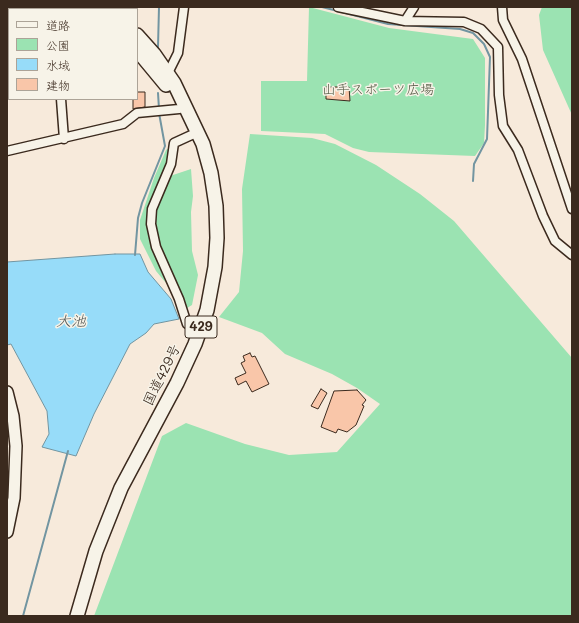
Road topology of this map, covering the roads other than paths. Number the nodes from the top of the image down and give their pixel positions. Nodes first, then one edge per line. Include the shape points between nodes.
1 (184, 7) edge
2 (338, 7) edge
3 (414, 7) edge
4 (502, 7) edge
5 (405, 21) junction
6 (138, 36) edge
7 (138, 51) edge
8 (164, 75) junction
9 (61, 100) edge
10 (182, 107) junction
11 (194, 134) junction
12 (64, 139) junction
13 (7, 151) edge
14 (572, 209) edge
15 (572, 255) edge
16 (197, 329) junction
17 (7, 392) edge
18 (7, 532) edge
19 (69, 616) edge
20 (77, 616) edge

1 - 8 street via 178,53
2 - 5 street
3 - 5 street
4 - 14 street via 503,20 522,59
5 - 15 street via 464,22 481,29 498,47 503,126 518,150 555,241
6 - 8 highway, 国道429号 / 429
7 - 8 highway, 国道429号 / 429
8 - 10 highway, 国道429号 / 429
9 - 12 street
10 - 11 highway, 国道429号 / 429
10 - 12 street via 137,113 123,124
11 - 16 highway, 国道429号 / 429 via 211,173 217,238 213,283
11 - 16 street via 174,143 171,164 152,209 151,224 156,247 187,324
12 - 13 street
16 - 19 highway, 国道429号 / 429 via 102,512
16 - 20 highway, 国道429号 / 429 via 177,383 122,488 96,551
17 - 18 main road via 13,416 16,475

